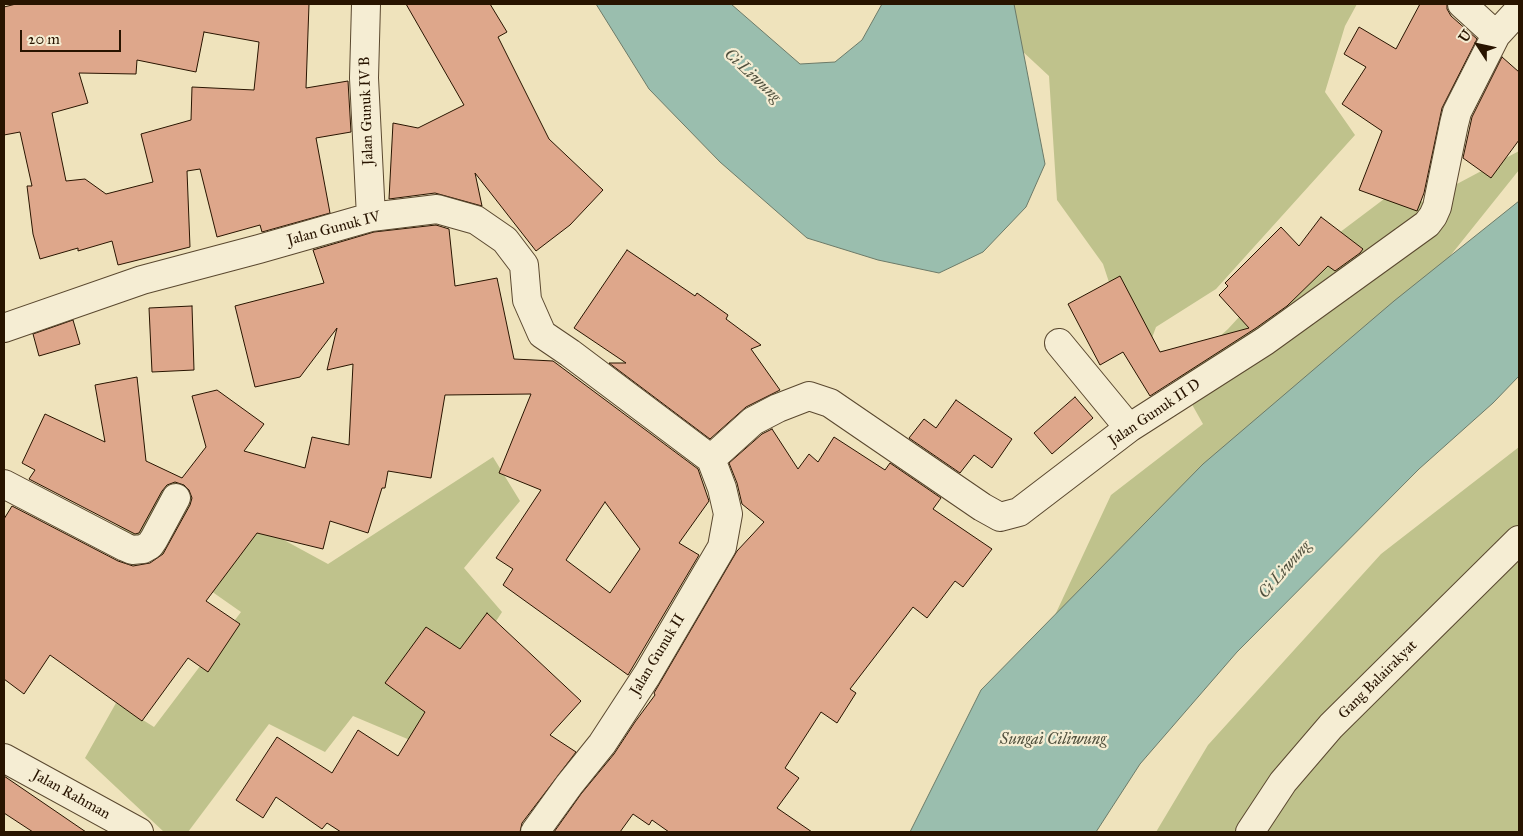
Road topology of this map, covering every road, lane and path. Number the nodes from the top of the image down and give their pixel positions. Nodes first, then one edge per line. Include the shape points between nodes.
1 (366, 4) edge
2 (1462, 4) edge
3 (1519, 10) edge
4 (1496, 35) junction
5 (371, 217) junction
6 (4, 328) edge
7 (1059, 343) dead end
8 (1129, 428) junction
9 (711, 459) junction
10 (4, 484) edge
11 (176, 498) dead end
12 (1519, 540) edge
13 (4, 758) edge
14 (139, 832) edge
15 (535, 832) edge
16 (1250, 832) edge

1 - 5 street, Jalan Gunuk IV B via 364,78
2 - 4 street
3 - 4 street, Jalan Gunuk II D
4 - 8 street, Jalan Gunuk II D via 1458,112 1437,207 1427,224 1265,341
5 - 6 street, Jalan Gunuk IV via 142,280
5 - 9 street, Jalan Gunuk IV via 437,209 476,220 498,235 524,265 527,300 542,334
7 - 8 street
8 - 9 street, Jalan Gunuk II D via 1019,512 1000,517 830,403 809,396 753,422
9 - 15 street, Jalan Gunuk II via 728,514 722,547 647,675 602,744
10 - 11 street via 132,550 150,545
12 - 16 street, Gang Balairakyat via 1331,726 1283,782
13 - 14 street, Jalan Rahman

